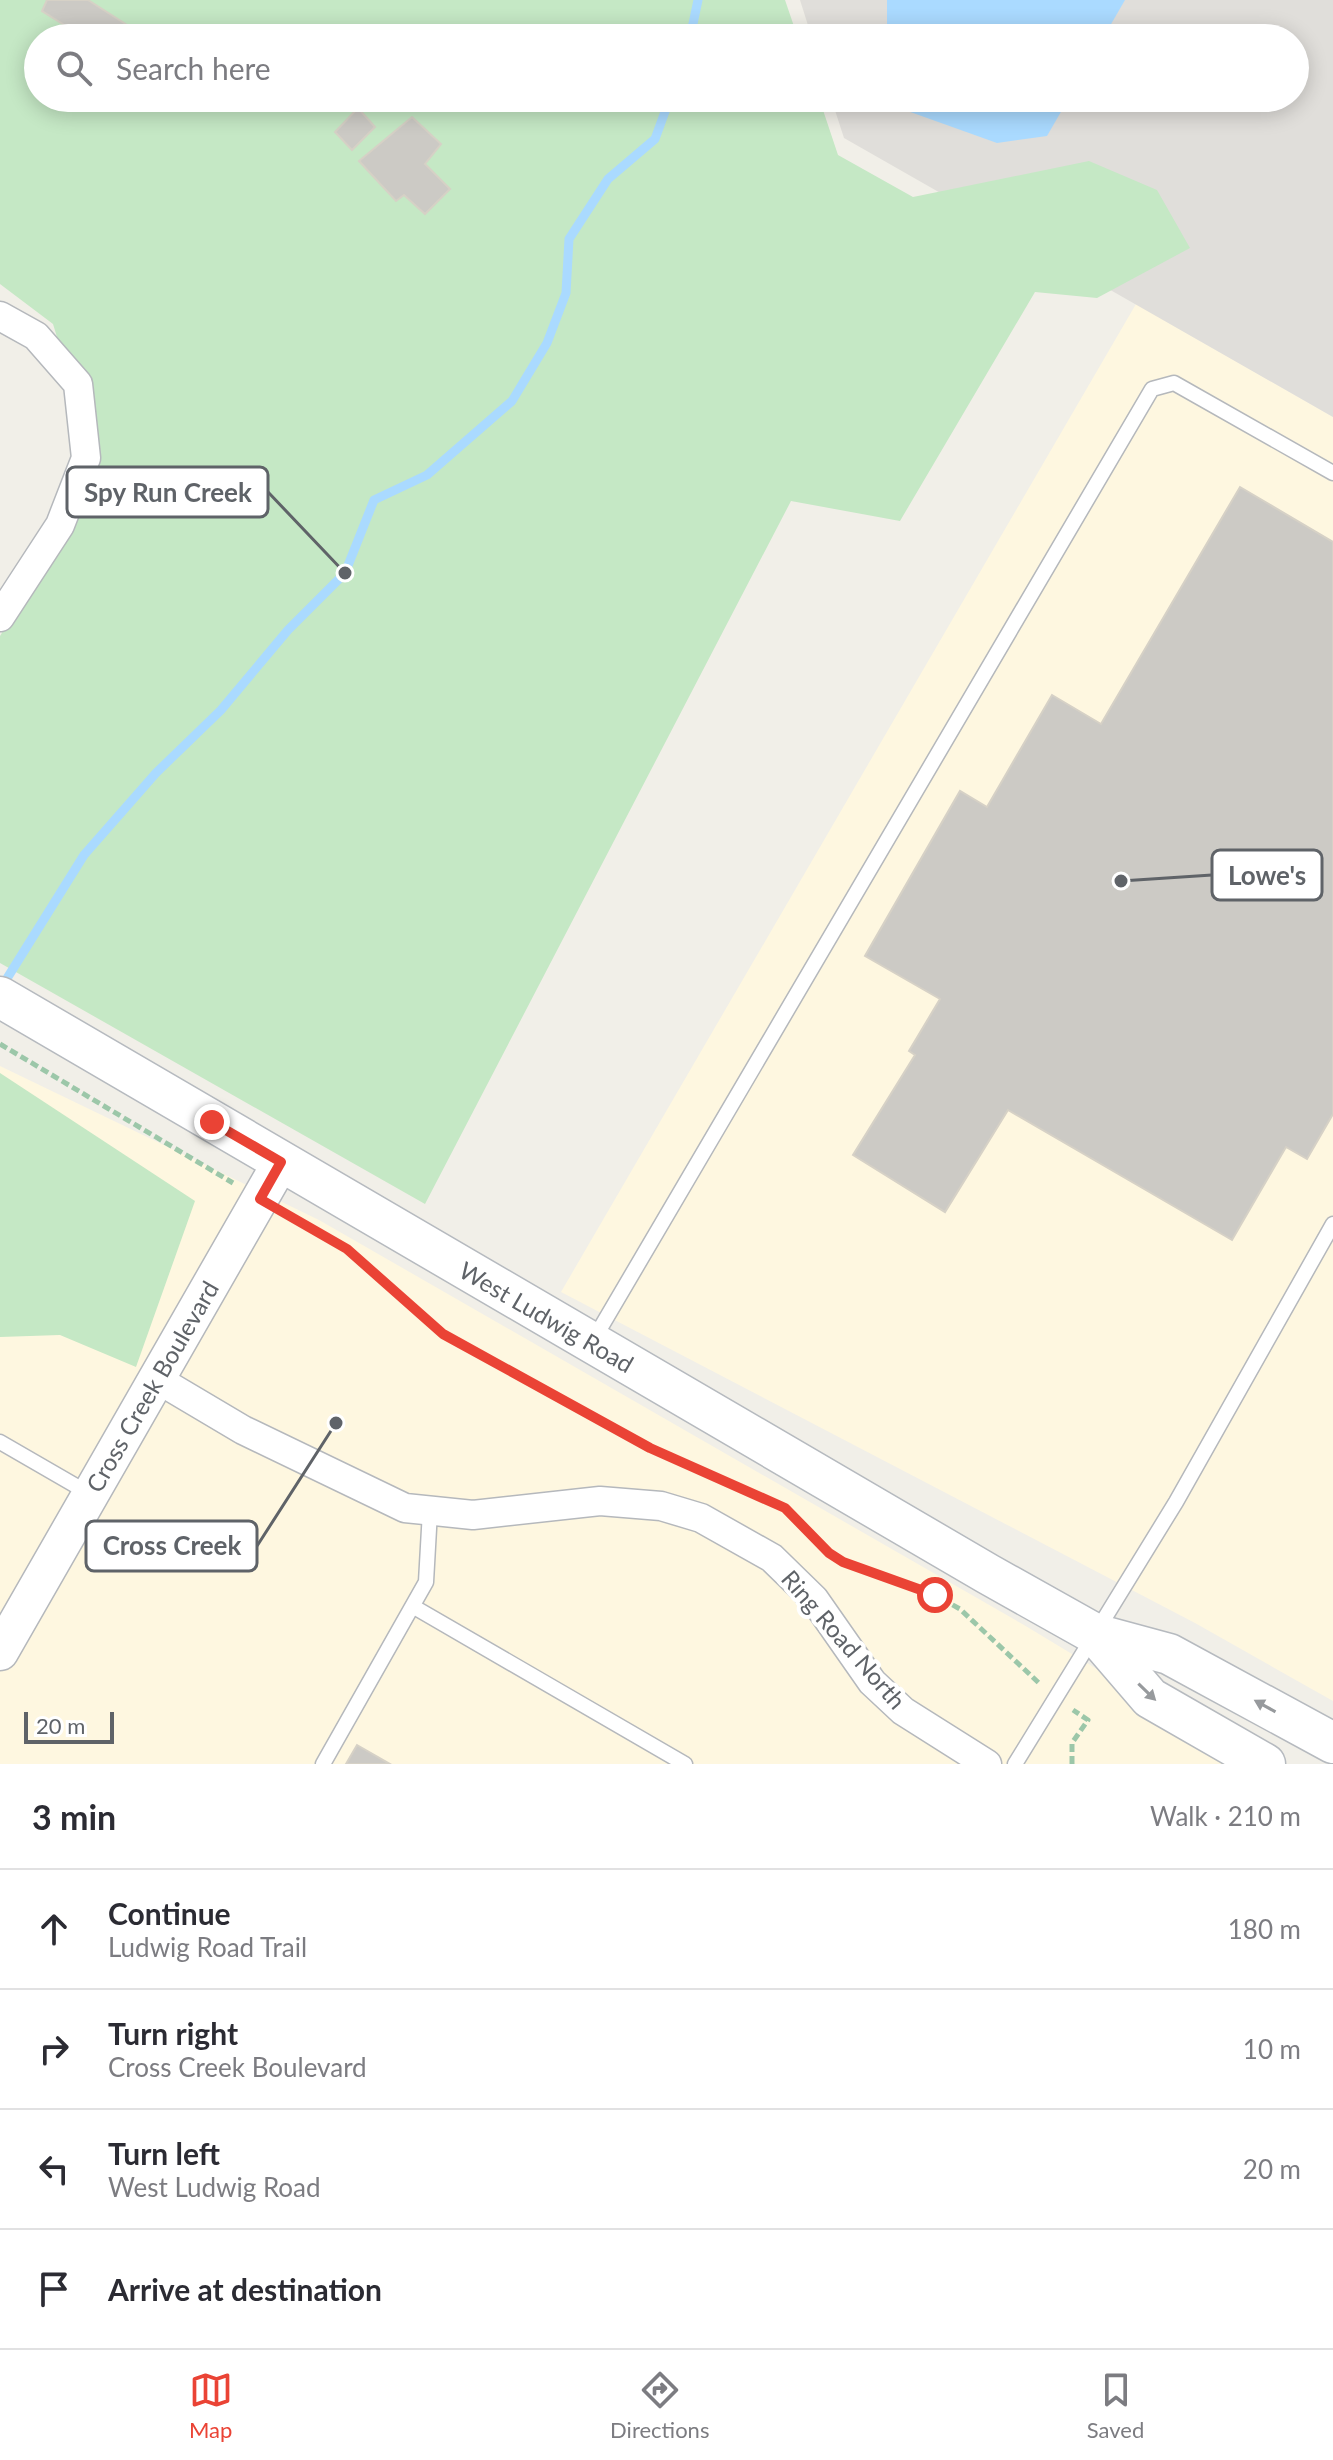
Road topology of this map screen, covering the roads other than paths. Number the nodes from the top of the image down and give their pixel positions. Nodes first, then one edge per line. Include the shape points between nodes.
1 (0, 316) edge
2 (1333, 473) edge
3 (0, 617) edge
4 (0, 997) edge
5 (281, 1162) junction
6 (1333, 1224) edge
7 (591, 1344) junction
8 (157, 1379) junction
9 (0, 1442) edge
10 (91, 1494) junction
11 (430, 1511) junction
12 (414, 1607) junction
13 (1095, 1634) junction
14 (0, 1652) edge
15 (1333, 1743) edge
16 (323, 1764) edge
17 (685, 1764) edge
18 (987, 1764) edge
19 (1015, 1764) edge
20 (1265, 1764) edge

1 - 3 street via 36,336 78,384 86,458 60,525
2 - 7 lane via 1174,383 1152,389
4 - 5 main road, West Ludwig Road
5 - 7 main road, West Ludwig Road
5 - 8 street, Cross Creek Boulevard
6 - 13 lane
7 - 13 main road, West Ludwig Road
8 - 10 street, Cross Creek Boulevard
8 - 11 street, Ring Road North via 327,1473 405,1508
9 - 10 lane
10 - 14 street, Cross Creek Boulevard
11 - 12 lane via 426,1582
11 - 18 street, Ring Road North via 473,1515 600,1501 661,1506 701,1518 772,1558 814,1599 872,1682 903,1711
12 - 16 lane
12 - 17 lane
15 -> 13 main road, West Ludwig Road via 1169,1654
13 - 19 lane
13 -> 20 main road, West Ludwig Road via 1150,1698

